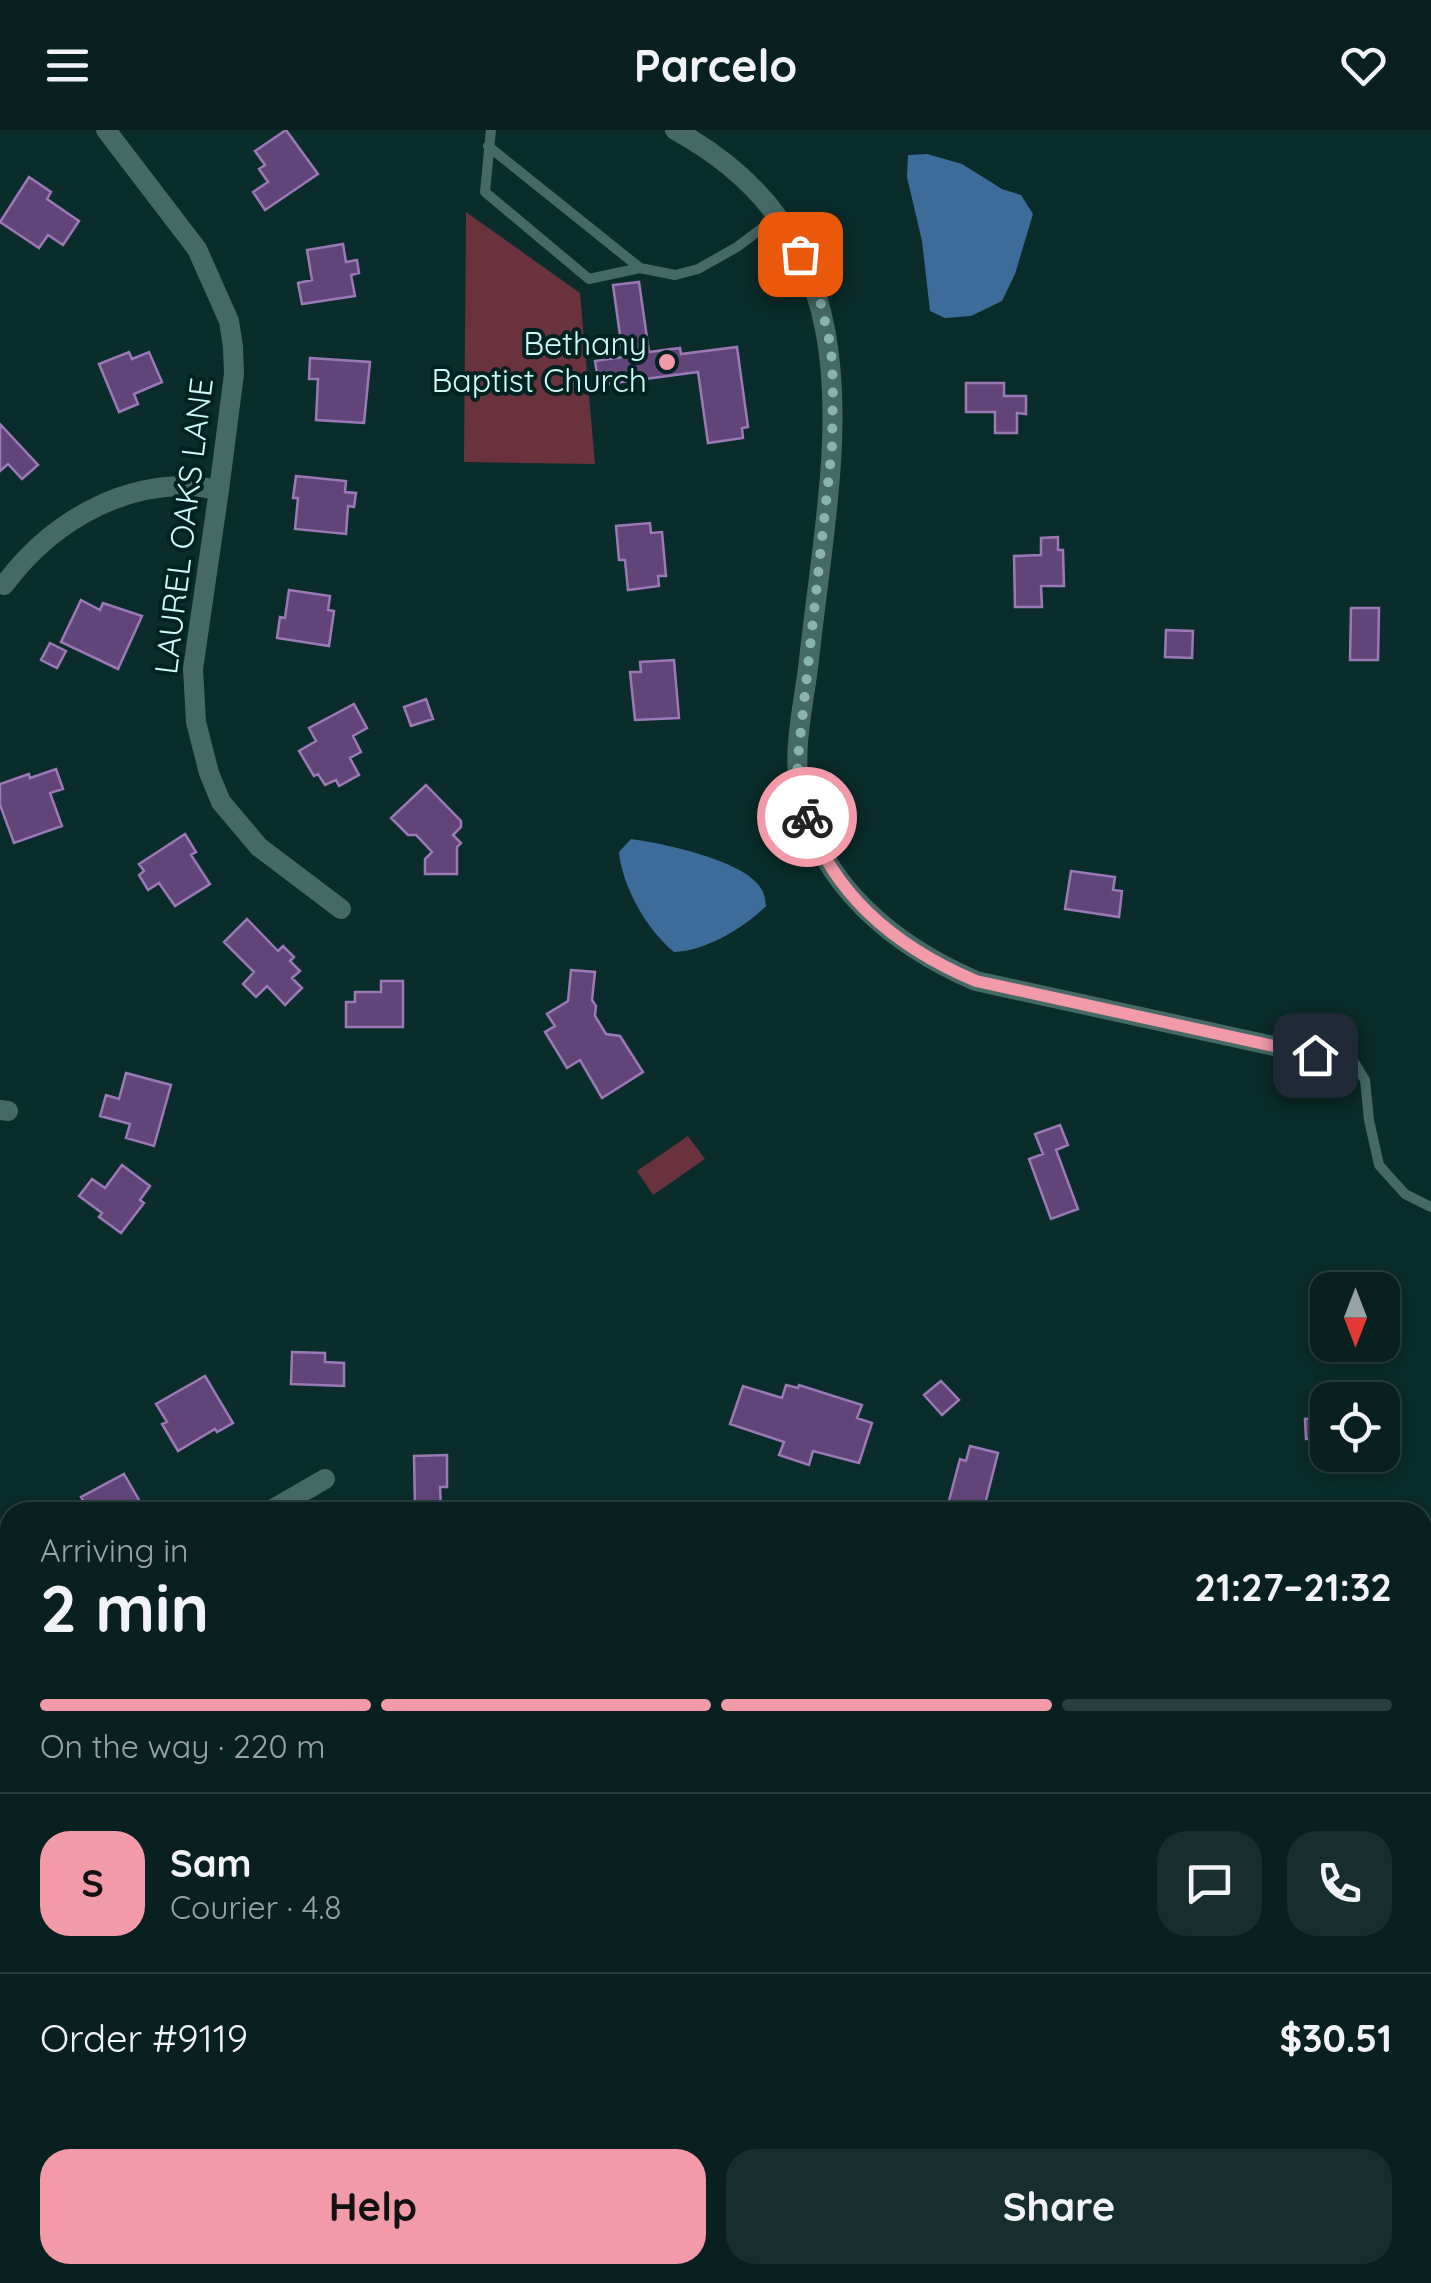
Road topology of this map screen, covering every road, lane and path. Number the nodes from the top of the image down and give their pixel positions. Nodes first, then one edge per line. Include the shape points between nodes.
1 (106, 130) edge
2 (491, 130) edge
3 (674, 130) edge
4 (488, 146) junction
5 (778, 216) junction
6 (640, 268) junction
7 (219, 490) junction
8 (4, 585) dead end
9 (341, 909) dead end
10 (1339, 1037) joint
11 (1431, 1207) edge
12 (324, 1479) dead end
13 (285, 1502) edge

1 - 7 street, LAUREL OAKS LANE via 197,249 228,321 234,374
2 - 4 lane
3 - 5 street via 736,172
4 - 6 lane
4 - 6 lane via 485,192 589,279
5 - 6 lane via 698,269 676,275
5 - 10 street via 820,300 831,348 832,448 797,766 808,821 839,880 898,940 976,981 1315,1055
7 - 8 street via 169,485 94,508 50,536
7 - 9 street, LAUREL OAKS LANE via 193,669 201,748 221,802 259,847
10 - 11 lane via 1365,1080 1379,1165 1406,1194
12 - 13 street

